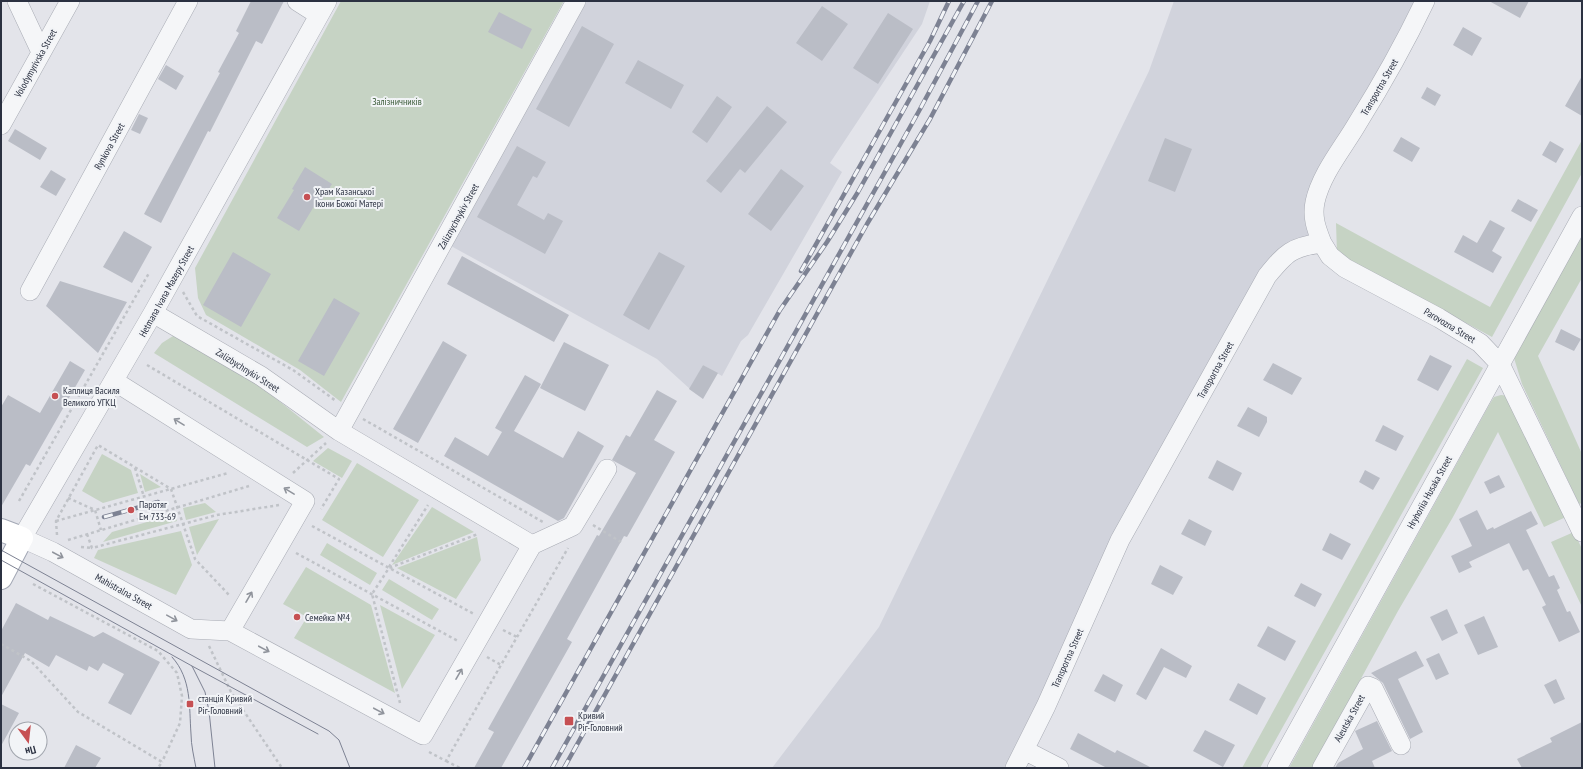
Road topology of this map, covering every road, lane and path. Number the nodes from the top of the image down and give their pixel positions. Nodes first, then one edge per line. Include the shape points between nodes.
1 (17, 1) edge
2 (70, 1) edge
3 (188, 1) edge
4 (297, 1) edge
5 (576, 1) edge
6 (1425, 1) edge
7 (323, 8) edge
8 (41, 52) junction
9 (1, 125) edge
10 (1582, 216) edge
11 (1322, 243) junction
12 (149, 273) dead end
13 (30, 291) dead end
14 (183, 292) dead end
15 (153, 313) junction
16 (1500, 364) junction
17 (114, 381) junction
18 (350, 411) junction
19 (339, 432) junction
20 (135, 467) junction
21 (250, 467) junction
22 (607, 469) dead end
23 (275, 482) junction
24 (171, 489) junction
25 (144, 497) junction
26 (68, 498) junction
27 (19, 501) dead end
28 (305, 501) junction
29 (428, 505) dead end
30 (177, 507) junction
31 (95, 510) junction
32 (56, 521) junction
33 (183, 524) junction
34 (591, 524) dead end
35 (312, 526) dead end
36 (1581, 526) edge
37 (1, 530) edge
38 (101, 530) junction
39 (561, 532) junction
40 (87, 534) junction
41 (478, 534) dead end
42 (58, 536) dead end
43 (22, 538) junction
44 (66, 541) dead end
45 (621, 542) dead end
46 (532, 545) junction
47 (296, 553) dead end
48 (389, 568) junction
49 (1, 578) edge
50 (33, 584) dead end
51 (372, 594) junction
52 (243, 608) junction
53 (488, 622) junction
54 (230, 631) junction
55 (517, 638) junction
56 (1, 644) edge
57 (215, 645) dead end
58 (473, 649) junction
59 (501, 664) junction
60 (406, 725) junction
61 (1401, 745) dead end
62 (1024, 750) junction
63 (428, 751) dead end
64 (446, 761) junction
65 (162, 762) junction
66 (158, 768) edge
67 (282, 768) edge
68 (460, 768) edge
69 (1015, 768) edge
70 (1059, 768) edge
71 (1277, 768) edge
72 (1322, 768) edge

1 - 8 street
2 - 8 street, Volodymyrivska Street
3 - 13 street, Rynkova Street
4 - 7 street
5 - 18 street, Zaliznychnykiv Street
6 - 11 street, Transportna Street via 1383,81 1324,178 1313,212 1314,225
7 - 15 street, Hetmana Ivana Mazepy Street
8 - 9 street, Volodymyrivska Street
10 - 16 street, Hryhoriia Husaka Street
11 - 16 street, Parovozna Street via 1330,256 1345,268 1480,343
11 - 62 street, Transportna Street via 1303,245 1286,254 1267,276 1120,540
12 - 27 path
14 - 18 path via 196,316 293,370
15 - 17 street, Hetmana Ivana Mazepy Street
15 - 19 street, Zalizbychnykiv Street via 261,376
16 - 36 street, Parovozna Street
16 - 71 street, Hryhoriia Husaka Street
21 -> 17 street
17 - 43 street, Hetmana Ivana Mazepy Street
18 - 19 street, Zaliznychnykiv Street
18 - 39 path
19 - 23 path
19 - 46 street, Zalizbychnykiv Street
20 - 24 path
20 - 25 path
20 - 26 path via 98,445
21 - 23 street
21 - 24 path
22 - 39 street via 573,526
28 -> 23 street
23 - 30 path
24 - 25 path
24 - 30 path
25 - 31 path
26 - 31 path
26 - 32 path
28 - 33 path via 217,515
52 -> 28 street
29 - 48 path
30 - 33 path
30 - 38 path
31 - 32 path
31 - 38 path
32 - 42 path
33 - 40 path via 92,548
33 - 52 path via 195,559
34 - 45 path
35 - 48 path
37 - 43 main road
38 - 40 path
39 - 46 street
39 - 55 path via 573,539
40 - 44 path
41 - 48 path
43 - 49 main road, Hetmana Ivana Mazepy Street
43 -> 54 street, Mahistralna Street via 60,555 191,628
46 - 53 street
47 - 51 path
48 - 51 path
48 - 53 path
50 - 65 path via 158,650 177,673 182,696 180,723
51 - 58 path
51 - 60 path
52 - 54 street
53 - 55 path
53 - 58 street
54 -> 60 street
55 - 59 path
56 - 65 path via 31,661 78,712
57 - 67 path via 208,644 231,692
58 - 59 path
60 -> 58 street via 423,735
59 - 64 path
61 - 72 street, Aleutska Street via 1373,688 1368,686
62 - 69 street, Transportna Street
62 - 70 street
63 - 64 path
64 - 68 path
65 - 66 path

